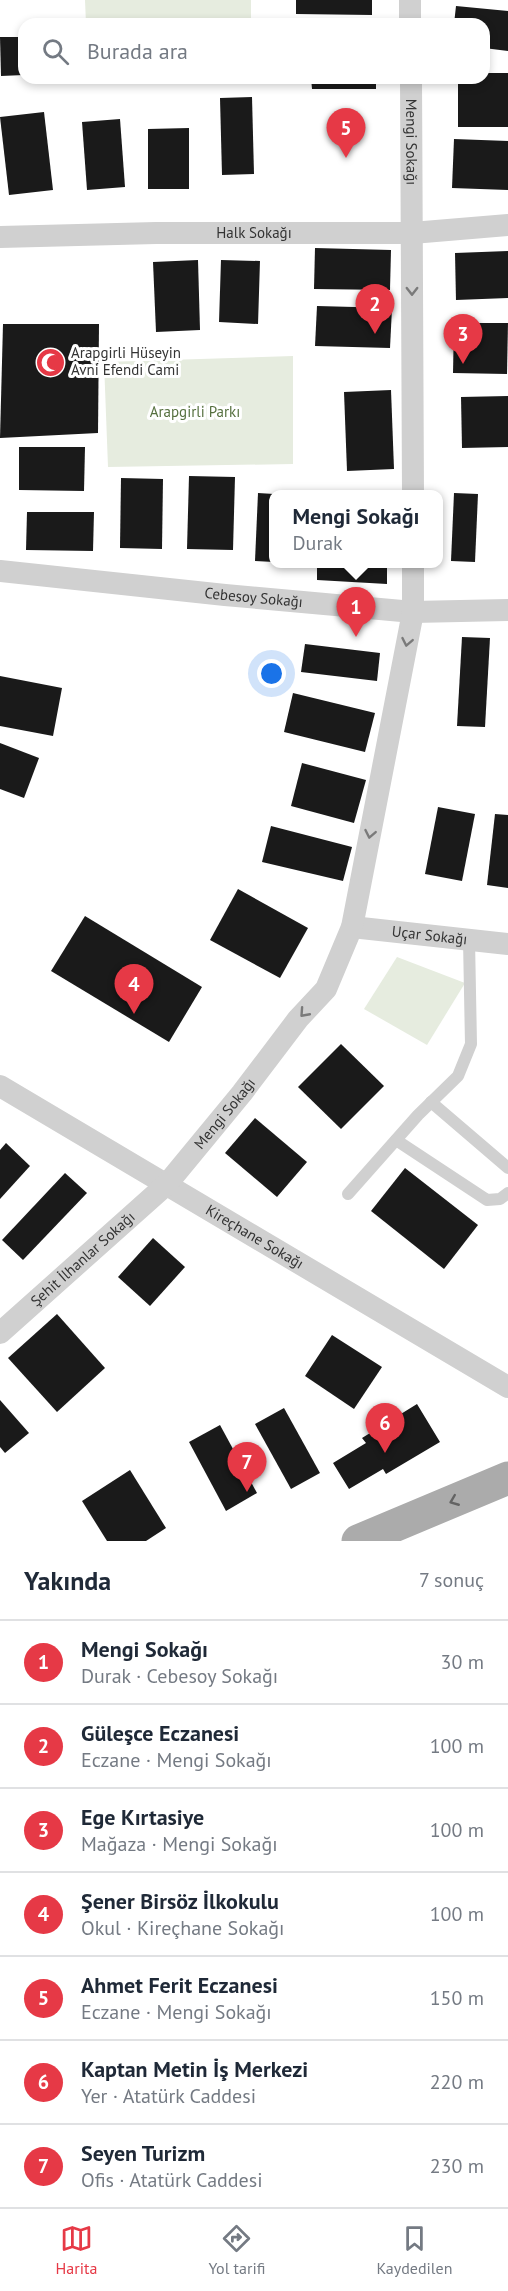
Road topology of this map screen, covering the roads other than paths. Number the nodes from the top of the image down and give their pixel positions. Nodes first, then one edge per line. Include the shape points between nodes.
1 (410, 0) edge
2 (410, 18) edge
3 (411, 84) edge
4 (508, 225) edge
5 (412, 233) junction
6 (0, 237) edge
7 (413, 490) edge
8 (413, 568) edge
9 (0, 571) edge
10 (508, 610) edge
11 (413, 612) junction
12 (352, 927) junction
13 (469, 940) junction
14 (508, 944) edge
15 (0, 1086) edge
16 (431, 1102) junction
17 (396, 1140) junction
18 (508, 1168) edge
19 (167, 1184) junction
20 (508, 1193) edge
21 (348, 1194) dead end
22 (0, 1333) edge
23 (508, 1387) edge
24 (508, 1478) edge
25 (358, 1541) edge

1 - 2 street
3 - 5 street, Mengi Sokağı
4 - 5 street, Halk Sokağı
5 - 6 street, Halk Sokağı
5 -> 7 street, Mengi Sokağı
8 - 11 street, Mengi Sokağı
9 - 11 street, Cebesoy Sokağı
10 - 11 street, Cebesoy Sokağı
11 -> 12 street, Mengi Sokağı
12 - 13 street, Uçar Sokağı
12 -> 19 street, Mengi Sokağı via 326,989
13 - 14 street, Uçar Sokağı
13 - 16 lane via 471,1044 458,1076
15 - 19 street, Kireçhane Sokağı
16 - 17 lane
16 - 18 lane
17 - 20 lane via 487,1200 500,1199
17 - 21 lane
19 - 22 street, Şehit İlhanlar Sokağı
19 - 23 street, Kireçhane Sokağı
24 -> 25 main road

